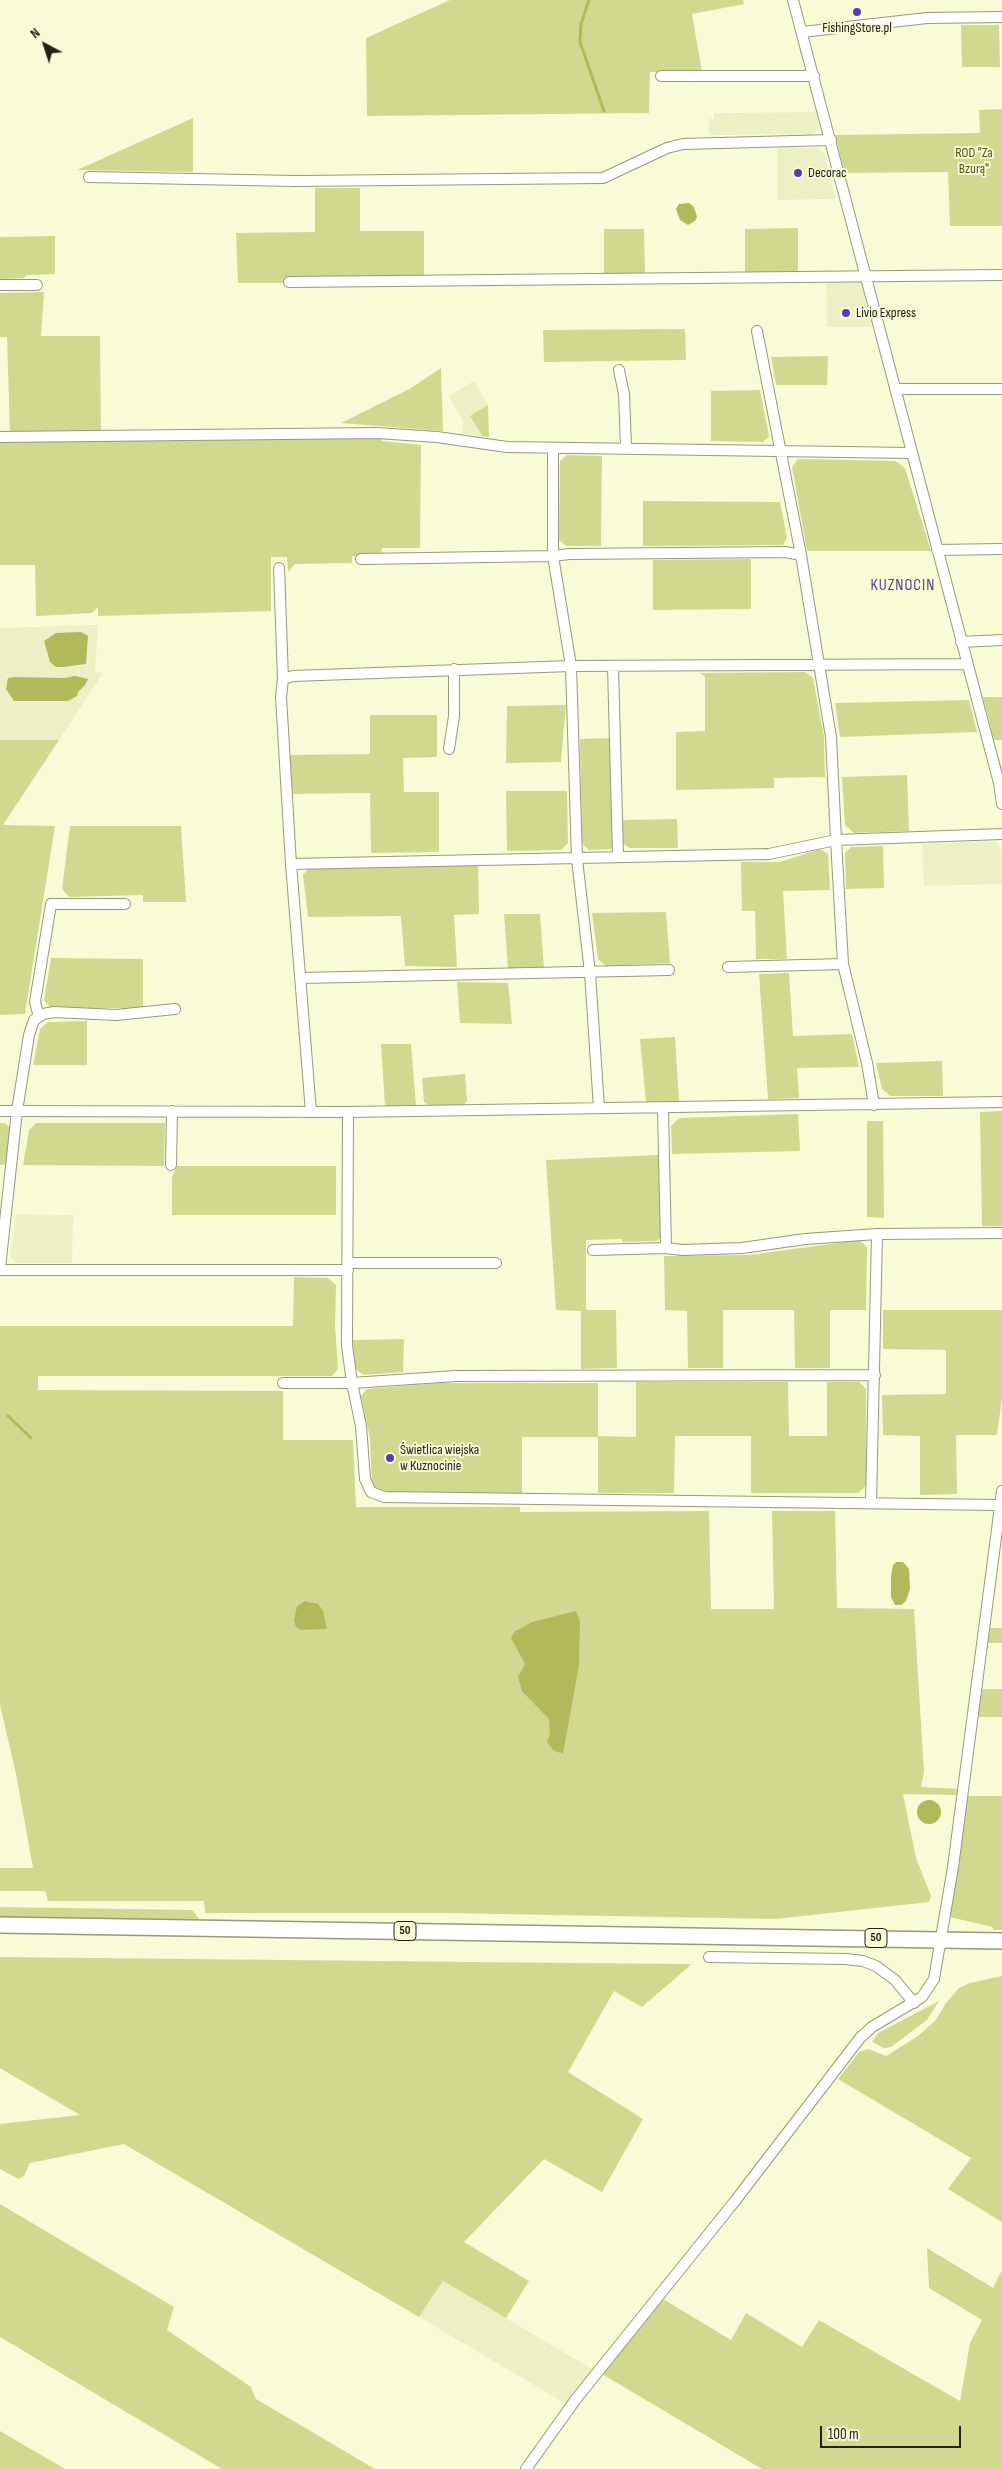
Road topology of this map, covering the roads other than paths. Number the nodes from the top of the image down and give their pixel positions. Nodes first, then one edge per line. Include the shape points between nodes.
1 (793, 0) edge
2 (1002, 17) edge
3 (802, 32) junction
4 (661, 76) dead end
5 (814, 76) junction
6 (830, 140) junction
7 (89, 177) dead end
8 (1002, 275) edge
9 (865, 276) junction
10 (289, 282) dead end
11 (0, 285) edge
12 (36, 285) dead end
13 (757, 332) dead end
14 (619, 370) dead end
15 (895, 389) junction
16 (1002, 389) edge
17 (0, 437) edge
18 (626, 447) junction
19 (553, 448) junction
20 (779, 450) junction
21 (911, 453) junction
22 (1002, 549) edge
23 (937, 550) junction
24 (801, 555) junction
25 (553, 556) junction
26 (361, 559) dead end
27 (279, 568) dead end
28 (1002, 640) edge
29 (961, 642) junction
30 (967, 664) junction
31 (820, 665) junction
32 (571, 666) junction
33 (613, 666) junction
34 (454, 669) junction
35 (283, 679) junction
36 (449, 749) dead end
37 (1001, 787) edge
38 (1002, 804) edge
39 (1002, 834) edge
40 (836, 840) junction
41 (618, 856) junction
42 (576, 859) junction
43 (291, 864) junction
44 (125, 904) dead end
45 (844, 964) junction
46 (728, 967) dead end
47 (669, 970) dead end
48 (590, 973) junction
49 (301, 978) junction
50 (175, 1009) dead end
51 (39, 1017) junction
52 (1002, 1102) edge
53 (874, 1105) junction
54 (599, 1108) junction
55 (663, 1109) junction
56 (0, 1111) edge
57 (17, 1111) junction
58 (172, 1111) junction
59 (311, 1112) junction
60 (348, 1112) junction
61 (171, 1166) dead end
62 (1002, 1233) edge
63 (877, 1234) junction
64 (666, 1248) junction
65 (593, 1250) dead end
66 (496, 1263) dead end
67 (348, 1266) junction
68 (0, 1269) edge
69 (875, 1375) junction
70 (283, 1383) dead end
71 (352, 1383) junction
72 (1002, 1491) edge
73 (871, 1503) junction
74 (1000, 1505) junction
75 (0, 1925) edge
76 (942, 1940) junction
77 (1002, 1941) edge
78 (709, 1957) dead end
79 (914, 2003) junction
80 (526, 2469) edge

1 - 3 street
2 - 3 street via 927,18
3 - 5 street
4 - 5 street
5 - 6 street
6 - 7 street via 683,144 603,178 296,181
6 - 9 street
8 - 9 street
9 - 10 street
9 - 15 street
11 - 12 street
13 - 20 street
14 - 18 street via 624,394
15 - 16 street
15 - 21 street
17 - 19 street via 392,433 493,446
18 - 19 street
18 - 20 street
19 - 25 street
20 - 21 street
20 - 24 street
21 - 23 street
22 - 23 street
23 - 29 street
24 - 25 street via 785,552
24 - 31 street
25 - 26 street
25 - 32 street
27 - 35 street
28 - 29 street
29 - 30 street
30 - 31 street
30 - 37 street
31 - 33 street
31 - 40 street via 832,737
32 - 33 street
32 - 34 street
32 - 42 street
33 - 41 street
34 - 35 street
34 - 36 street via 454,716
35 - 43 street via 281,697
37 - 38 street
39 - 40 street
40 - 41 street via 769,854
40 - 45 street
41 - 42 street
42 - 43 street
42 - 48 street
43 - 49 street
44 - 51 street via 51,904 36,1002
45 - 46 street
45 - 53 street
47 - 48 street
48 - 49 street
48 - 54 street
49 - 59 street
50 - 51 street via 116,1014 54,1012
51 - 57 street via 34,1020 29,1035
52 - 53 street
53 - 55 street
54 - 55 street
54 - 60 street
55 - 64 street
56 - 57 street
57 - 58 street
57 - 68 street
58 - 59 street
58 - 61 street
59 - 60 street
60 - 67 street
62 - 63 street
63 - 64 street via 742,1248
63 - 69 street
64 - 65 street
66 - 67 street
67 - 68 street
67 - 71 street via 347,1345
69 - 71 street via 456,1376
69 - 73 street
70 - 71 street
71 - 73 street via 362,1426 365,1479 371,1492 384,1497
72 - 74 street
73 - 74 street
74 - 76 street
75 - 76 main road, 50
76 - 77 main road, 50
76 - 79 street via 934,1979 928,1991
78 - 79 street via 863,1962 876,1966 895,1980
79 - 80 street via 872,2027 860,2038 735,2201 576,2399

